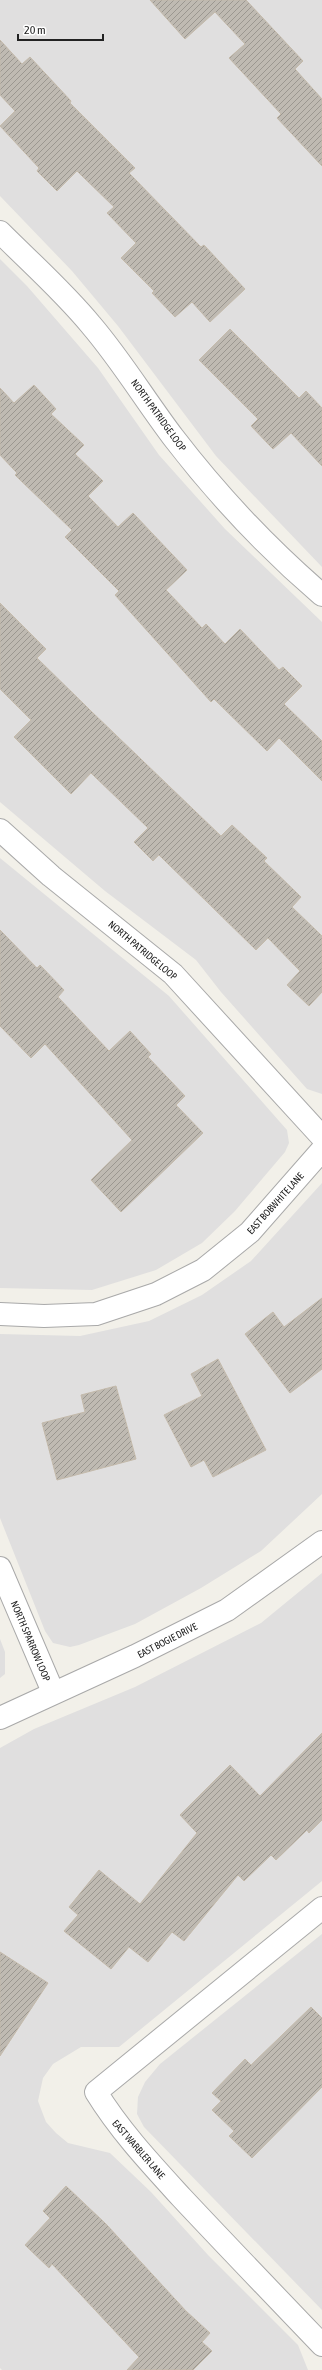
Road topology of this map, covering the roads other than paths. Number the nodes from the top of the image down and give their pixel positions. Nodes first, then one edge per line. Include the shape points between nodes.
1 (0, 232) edge
2 (322, 595) edge
3 (0, 830) edge
4 (322, 1137) edge
5 (322, 1150) edge
6 (0, 1314) edge
7 (322, 1542) edge
8 (0, 1568) edge
9 (53, 1692) junction
10 (0, 1718) edge
11 (322, 1908) edge
12 (322, 2345) edge

1 - 2 street, NORTH PATRIDGE LOOP via 90,324 173,436 230,507 275,555
3 - 4 street, NORTH PATRIDGE LOOP via 51,876 173,974
5 - 6 street, EAST BOBWHITE LANE via 250,1232 203,1270 163,1290 96,1314
7 - 9 street, EAST BOGIE DRIVE via 227,1610 135,1656
8 - 9 street, NORTH SPARROW LOOP
9 - 10 street, EAST BOGIE DRIVE
11 - 12 street, EAST WARBLER LANE via 96,2092 113,2121

